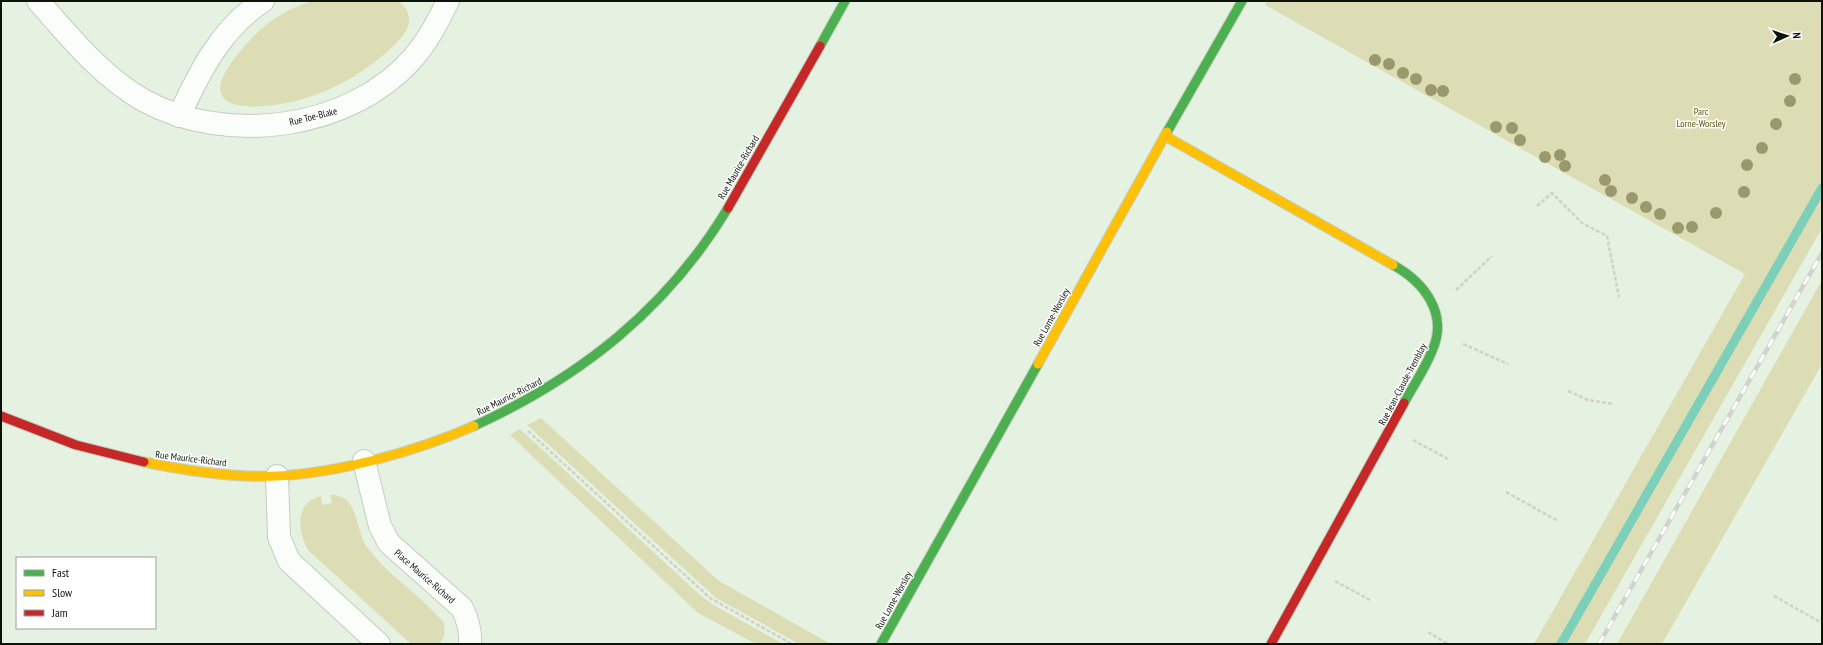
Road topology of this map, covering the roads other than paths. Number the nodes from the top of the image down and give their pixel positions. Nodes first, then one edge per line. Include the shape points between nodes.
1 (38, 1) edge
2 (263, 1) edge
3 (448, 1) edge
4 (845, 1) edge
5 (1242, 1) edge
6 (179, 116) junction
7 (1165, 136) junction
8 (1, 416) edge
9 (364, 461) junction
10 (277, 476) junction
11 (379, 644) edge
12 (470, 644) edge
13 (881, 644) edge
14 (1271, 644) edge

1 - 6 street, Rue Toe-Blake via 97,65 120,85 142,99
2 - 6 street via 237,22 211,54
3 - 6 street, Rue Toe-Blake via 433,30 413,58 394,76 341,109 285,123 256,126 227,126
4 - 9 street, Rue Maurice-Richard via 721,219 700,251 650,308 598,354 542,393 483,422 430,443
5 - 7 street, Rue Lorne-Worsley
7 - 13 street, Rue Lorne-Worsley
7 - 14 street, Rue Jean-Claude-Tremblay via 1404,271 1430,296 1439,321 1438,336 1433,350
8 - 10 street, Rue Maurice-Richard via 90,450 141,463 229,474
9 - 10 street, Rue Maurice-Richard via 338,468
9 - 12 street, Place Maurice-Richard via 380,526 389,543 462,608 471,633
10 - 11 street via 279,537 289,561

